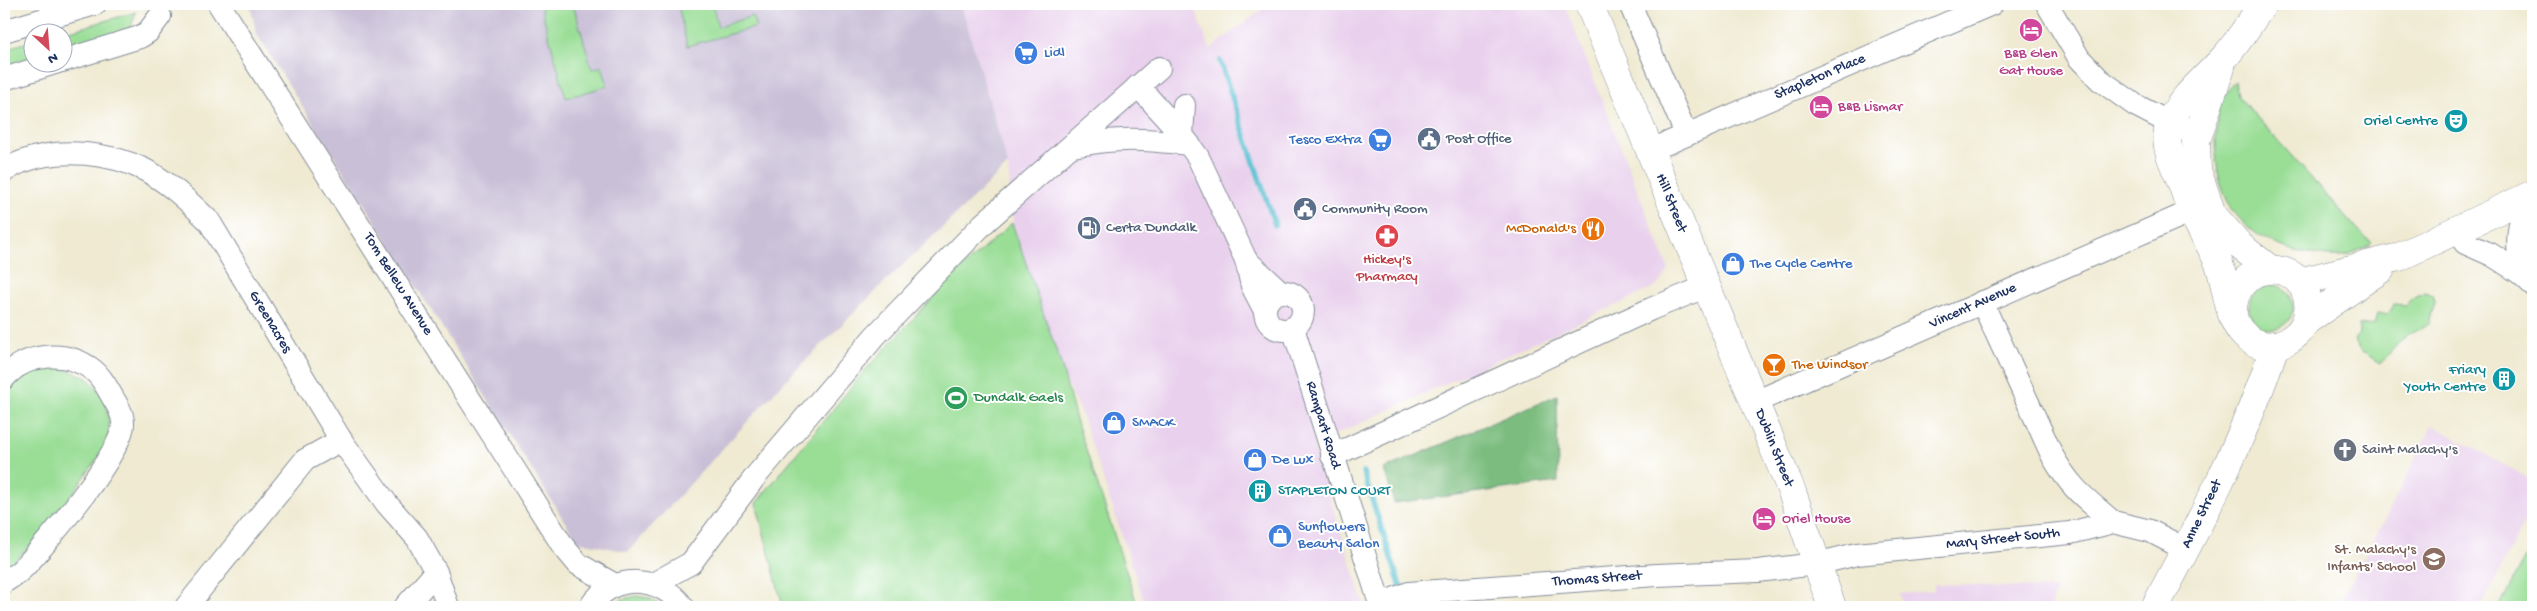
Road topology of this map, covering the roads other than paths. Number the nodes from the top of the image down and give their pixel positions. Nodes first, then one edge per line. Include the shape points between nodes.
1 (95, 4) edge
2 (219, 4) edge
3 (1589, 4) edge
4 (1630, 4) edge
5 (1992, 4) edge
6 (2048, 4) edge
7 (2263, 4) edge
8 (160, 16) dead end
9 (4, 31) edge
10 (72, 58) edge
11 (2224, 59) junction
12 (1159, 68) dead end
13 (26, 72) edge
14 (4, 79) edge
15 (1138, 86) junction
16 (1184, 105) dead end
17 (2170, 122) junction
18 (1686, 134) junction
19 (1185, 140) junction
20 (2196, 141) junction
21 (1072, 146) junction
22 (1649, 151) junction
23 (4, 171) edge
24 (2531, 195) edge
25 (2192, 211) junction
26 (2458, 230) junction
27 (2399, 257) junction
28 (1246, 260) junction
29 (2270, 269) junction
30 (2526, 279) edge
31 (2299, 282) junction
32 (1705, 287) junction
33 (1281, 292) junction
34 (1982, 302) junction
35 (1265, 311) junction
36 (2233, 315) junction
37 (2306, 321) junction
38 (1294, 328) junction
39 (2276, 345) junction
40 (4, 378) edge
41 (1755, 402) junction
42 (341, 440) junction
43 (1332, 456) junction
44 (2114, 522) junction
45 (2185, 549) junction
46 (690, 563) junction
47 (578, 564) junction
48 (1816, 564) junction
49 (436, 572) junction
50 (4, 582) edge
51 (653, 584) junction
52 (615, 586) junction
53 (1391, 600) edge
54 (186, 607) edge
55 (405, 607) edge
56 (448, 607) edge
57 (586, 607) edge
58 (590, 607) edge
59 (683, 607) edge
60 (1832, 607) edge
61 (2155, 607) edge

1 - 9 street
2 - 47 street, Tom Bellew Avenue
3 - 22 main road, Hill Street
4 - 18 street
5 - 18 street, Stapleton Place
6 - 17 street via 2080,58 2100,80 2135,105
7 - 11 main road
8 - 10 street via 140,37
11 - 17 main road via 2196,85
11 - 20 main road
12 - 15 street
13 - 14 street
15 - 19 street
15 - 21 street
16 - 19 street
17 - 20 street via 2186,128
17 - 25 main road via 2167,139 2171,162
18 - 22 street, Stapleton Place
19 - 21 street via 1110,139
19 - 28 street via 1207,173
20 - 29 main road via 2197,170 2212,214 2240,246
21 - 46 street via 983,224 875,336 755,477
22 - 32 main road, Hill Street
23 - 42 street, Greenacres via 25,160 52,154 80,155 114,160 145,170 179,193 209,221
24 - 26 main road
24 - 30 street via 2516,234
25 - 34 street, Vincent Avenue
25 - 36 main road via 2218,263
26 - 27 main road
26 - 30 street via 2465,243 2492,255
27 - 31 main road
27 - 37 main road
28 - 33 street
28 - 35 street via 1252,286
29 - 31 main road via 2291,275
29 - 36 main road via 2254,273 2241,283 2233,304
31 - 37 main road via 2308,301
32 - 41 main road, Hill Street
32 - 43 street
33 - 35 street via 1267,302
33 - 38 street via 1297,297 1303,307 1302,319
34 - 41 street, Vincent Avenue
34 - 44 street via 2066,480
35 - 38 street via 1268,322 1276,328
36 - 39 main road via 2237,326 2248,338 2264,345
37 - 39 main road via 2294,338
38 - 43 street, Rampart Road
39 - 45 main road, Anne Street via 2247,420
40 - 50 street via 28,359 49,356 80,363 103,381 121,412 124,424 120,440 78,504 22,569
41 - 48 main road, Dublin Street via 1792,492
42 - 49 street, Greenacres via 387,504 417,538
42 - 54 street via 306,460
43 - 53 street, Rampart Road
44 - 45 street, Mary Street South via 2150,531
44 - 48 street, Mary Street South via 2070,533 1857,554
45 - 61 main road, Anne Street
46 - 51 street
46 - 59 street
47 - 52 street, Tom Bellew Avenue
47 - 57 street, Tom Bellew Avenue
48 - 53 street, Thomas Street
48 - 60 main road, Dublin Street
49 - 55 street
49 - 56 street, Greenacres
51 - 52 street via 633,581
51 - 59 street via 669,592
52 - 58 street via 603,592

